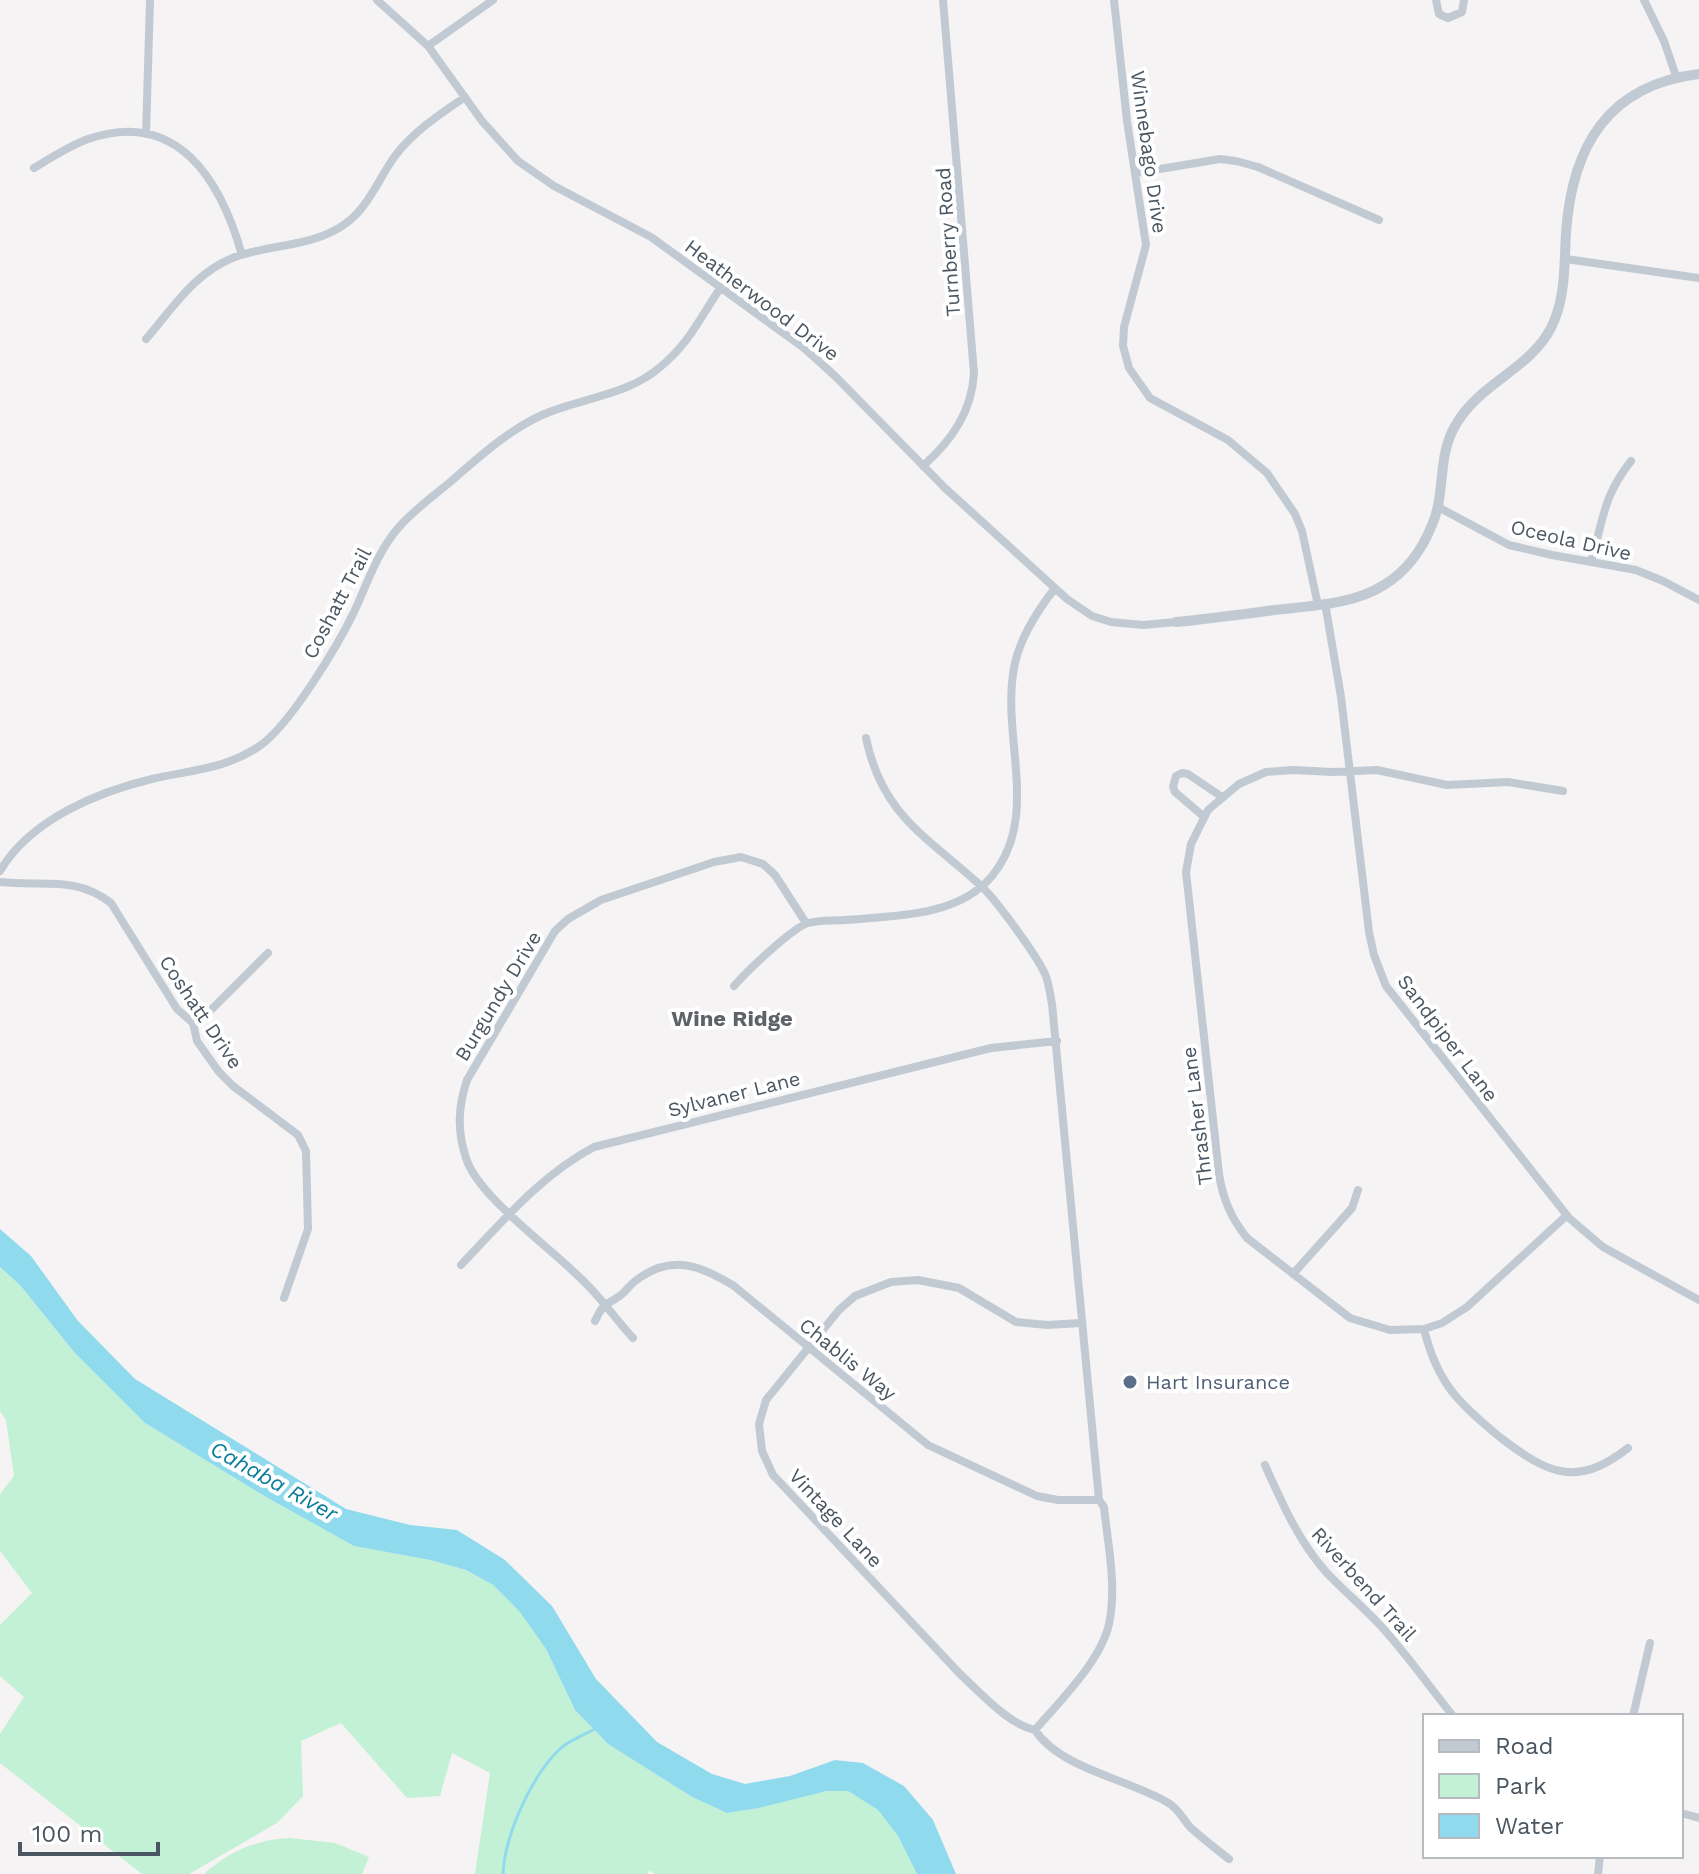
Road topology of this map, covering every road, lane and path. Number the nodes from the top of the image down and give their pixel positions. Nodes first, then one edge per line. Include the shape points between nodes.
1 (150, 0) edge
2 (377, 0) edge
3 (493, 0) edge
4 (943, 0) edge
5 (1114, 0) edge
6 (1436, 0) edge
7 (1464, 0) edge
8 (1644, 0) edge
9 (428, 46) junction
10 (1699, 74) edge
11 (1676, 76) junction
12 (465, 97) junction
13 (146, 134) junction
14 (34, 168) dead end
15 (1136, 173) junction
16 (1379, 220) dead end
17 (242, 255) junction
18 (1566, 259) junction
19 (1699, 278) edge
20 (721, 287) junction
21 (146, 339) dead end
22 (1631, 461) dead end
23 (923, 466) junction
24 (1438, 507) junction
25 (1591, 561) junction
26 (1055, 588) junction
27 (1699, 600) edge
28 (1322, 604) junction
29 (1176, 622) joint
30 (866, 738) dead end
31 (1350, 770) junction
32 (1563, 791) dead end
33 (1222, 797) junction
34 (1203, 816) junction
35 (0, 871) edge
36 (0, 882) edge
37 (982, 886) junction
38 (806, 923) junction
39 (268, 953) dead end
40 (734, 986) dead end
41 (193, 1023) junction
42 (1057, 1041) junction
43 (1358, 1190) dead end
44 (510, 1213) junction
45 (1566, 1216) junction
46 (461, 1265) dead end
47 (1293, 1274) junction
48 (284, 1298) dead end
49 (1699, 1300) edge
50 (603, 1305) junction
51 (595, 1321) dead end
52 (1081, 1323) junction
53 (1424, 1329) junction
54 (633, 1338) dead end
55 (808, 1347) junction
56 (1628, 1448) dead end
57 (1265, 1465) dead end
58 (1099, 1500) junction
59 (1650, 1643) dead end
60 (1451, 1714) edge
61 (1633, 1714) edge
62 (1035, 1730) junction
63 (1229, 1859) dead end

1 - 13 street
2 - 9 street, Heatherwood Drive
3 - 9 street
4 - 23 street, Turnberry Road via 974,373 961,421
5 - 15 street, Winnebago Drive
6 - 7 street via 1439,14 1448,18 1462,12
8 - 11 street
9 - 12 street, Heatherwood Drive
10 - 11 street
11 - 18 street via 1622,101 1592,137 1570,195
12 - 17 street via 407,142 344,225 317,238
12 - 20 street, Heatherwood Drive via 501,144 531,171 651,237
13 - 14 street via 92,137
13 - 17 street via 181,149 203,168
15 - 16 street via 1220,159 1245,162
15 - 28 street, Winnebago Drive via 1146,245 1124,327 1129,368 1150,398 1228,440 1272,480 1302,531
17 - 21 street via 199,278
18 - 19 street
18 - 24 street via 1561,301 1550,330 1535,350 1472,400 1448,438
20 - 23 street, Heatherwood Drive via 835,376
20 - 35 street, Coshatt Trail via 696,330 659,369 643,380 526,423 400,526 378,556 329,656 263,744 224,765 138,783 83,803 24,842
22 - 25 street via 1607,499
23 - 26 street, Heatherwood Drive
24 - 25 street, Oceola Drive via 1509,545
24 - 28 street via 1419,554 1396,577 1364,595
25 - 27 street, Oceola Drive via 1649,575
26 - 29 street, Heatherwood Drive via 1100,619 1130,625
26 - 37 street via 1015,662 1010,700 1018,814 1004,859
28 - 29 street
28 - 31 street, Sandpiper Lane via 1334,650
30 - 37 street via 877,777 902,816
31 - 32 street, Thrasher Lane via 1389,771 1447,785 1498,781
31 - 33 street, Thrasher Lane via 1266,772
31 - 45 street, Sandpiper Lane via 1369,932 1386,986
33 - 34 street, Thrasher Lane
33 - 34 street via 1188,774 1176,776 1175,792
34 - 47 street, Thrasher Lane via 1187,859 1186,887 1222,1193 1247,1238
36 - 41 street, Coshatt Drive via 96,891 111,903 177,1009
37 - 38 street via 938,910
37 - 42 street via 1045,974
38 - 40 street
38 - 44 street, Burgundy Drive via 775,875 763,864 741,857 601,900 555,931 467,1080 459,1107 466,1159 486,1190
39 - 41 street
41 - 48 street, Coshatt Drive via 197,1041 219,1072 298,1135 306,1151 308,1229
42 - 44 street, Sylvaner Lane via 991,1048 594,1147 550,1175
42 - 52 street
43 - 47 street via 1352,1208
44 - 46 street, Sylvaner Lane
44 - 50 street, Burgundy Drive
45 - 49 street, Sandpiper Lane via 1603,1247
45 - 53 street, Thrasher Lane via 1467,1307
47 - 53 street, Thrasher Lane via 1362,1323 1390,1330
50 - 51 street, Chablis Way
50 - 54 street, Burgundy Drive
50 - 55 street, Chablis Way via 650,1272 683,1264 708,1270 734,1286
52 - 55 street, Vintage Lane via 1016,1322 959,1288 918,1280 891,1282 855,1296
52 - 58 street
53 - 56 street via 1439,1375 1456,1400 1532,1461 1554,1471 1592,1470
55 - 58 street, Chablis Way via 928,1445 1037,1496
55 - 62 street, Vintage Lane via 766,1400 759,1424 762,1451 773,1475 961,1675 1024,1727
57 - 60 street, Riverbend Trail via 1304,1545 1395,1642
58 - 62 street via 1113,1592 1109,1627 1091,1663
59 - 61 street
62 - 63 street, Vintage Lane via 1041,1740 1093,1772 1171,1805

